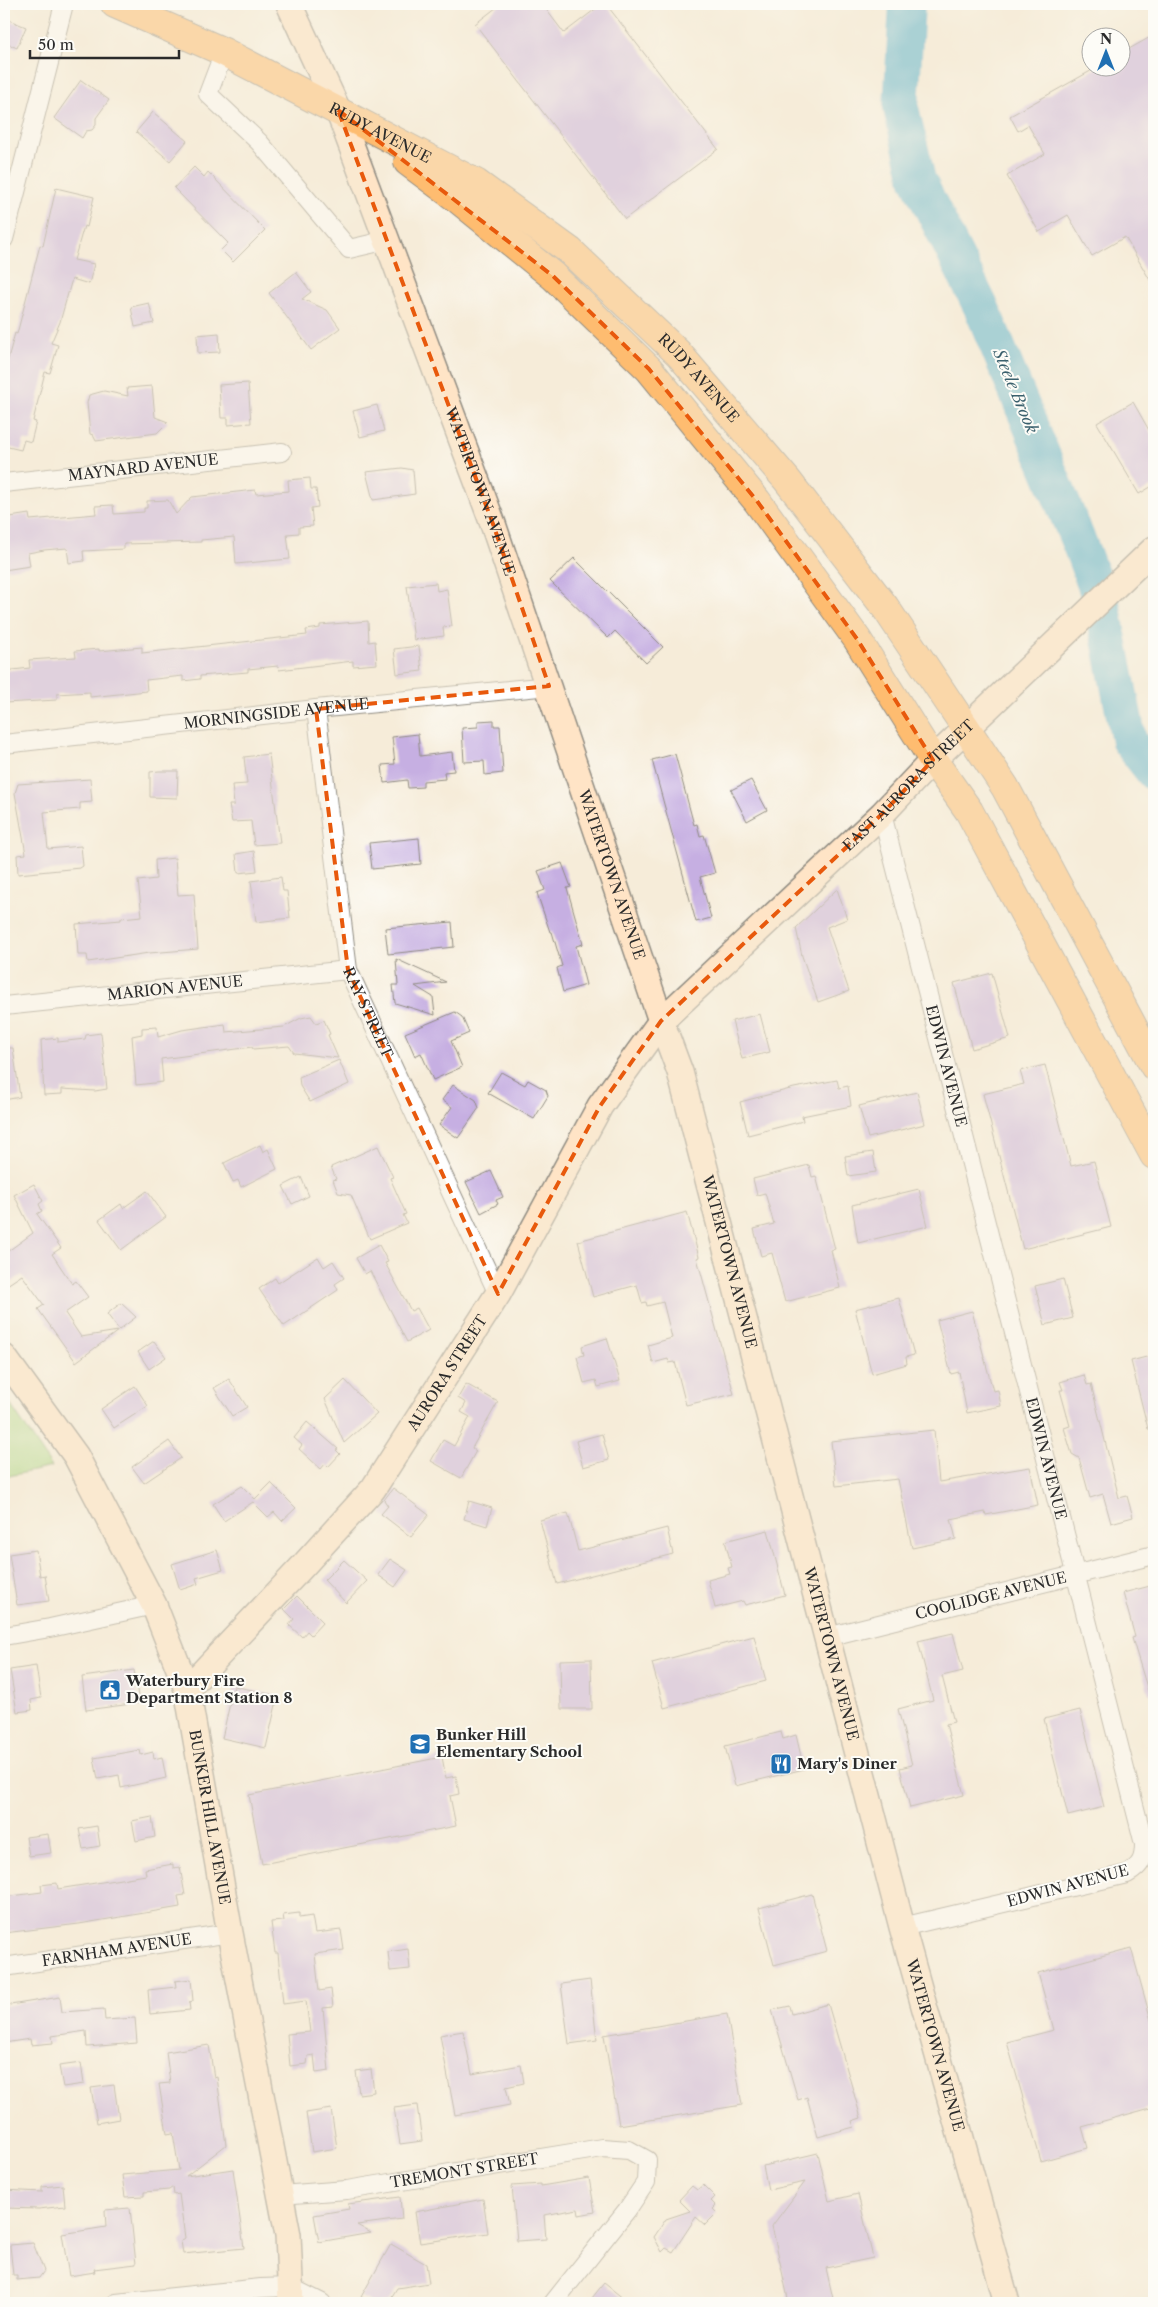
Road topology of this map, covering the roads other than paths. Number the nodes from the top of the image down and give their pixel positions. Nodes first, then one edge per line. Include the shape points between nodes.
1 (64, 4) edge
2 (115, 4) edge
3 (289, 4) edge
4 (224, 52) junction
5 (338, 110) junction
6 (4, 239) edge
7 (388, 240) junction
8 (282, 452) dead end
9 (4, 483) edge
10 (1145, 557) edge
11 (549, 686) junction
12 (316, 709) junction
13 (966, 728) junction
14 (4, 744) edge
15 (933, 760) junction
16 (882, 814) junction
17 (348, 970) junction
18 (4, 1006) edge
19 (661, 1021) junction
20 (1154, 1066) edge
21 (1154, 1155) edge
22 (498, 1294) junction
23 (4, 1357) edge
24 (1154, 1555) edge
25 (1075, 1574) junction
26 (154, 1605) junction
27 (4, 1636) edge
28 (827, 1637) junction
29 (187, 1689) junction
30 (902, 1927) junction
31 (230, 1933) junction
32 (4, 1967) edge
33 (280, 2195) junction
34 (291, 2295) edge
35 (116, 2303) edge
36 (322, 2303) edge
37 (553, 2303) edge
38 (1007, 2303) edge

1 - 6 street
2 - 4 main road
3 - 5 main road, WATERTOWN AVENUE
4 - 5 main road
4 - 7 street via 208,94 259,142 349,249
5 - 7 main road, WATERTOWN AVENUE
5 - 13 main road, RUDY AVENUE via 476,183 570,251 678,352 787,480 885,607
5 - 15 main road, RUDY AVENUE via 459,200 553,276 649,369 757,501 857,639
7 - 11 main road, WATERTOWN AVENUE
8 - 9 street, MAYNARD AVENUE
10 - 13 main road, EAST AURORA STREET
11 - 12 street, MORNINGSIDE AVENUE
11 - 19 main road, WATERTOWN AVENUE
12 - 14 street, MORNINGSIDE AVENUE
12 - 17 street, RAY STREET
13 - 15 main road, EAST AURORA STREET
13 - 20 main road, RUDY AVENUE via 1005,787
15 - 16 main road, EAST AURORA STREET
15 - 21 main road, RUDY AVENUE via 969,811
16 - 19 main road, EAST AURORA STREET
16 - 25 street, EDWIN AVENUE
17 - 18 street, MARION AVENUE
17 - 22 street, RAY STREET
19 - 22 main road, AURORA STREET via 600,1106
19 - 28 main road, WATERTOWN AVENUE via 680,1072
22 - 29 main road, AURORA STREET via 373,1488
23 - 26 main road, BUNKER HILL AVENUE via 76,1456
24 - 25 street, COOLIDGE AVENUE
25 - 28 street, COOLIDGE AVENUE
25 - 30 street, EDWIN AVENUE via 1144,1844 1144,1856 1139,1867 1127,1874
26 - 27 street
26 - 29 main road, BUNKER HILL AVENUE
28 - 30 main road, WATERTOWN AVENUE
29 - 31 main road, BUNKER HILL AVENUE
30 - 38 main road, WATERTOWN AVENUE
31 - 32 street, FARNHAM AVENUE
31 - 33 main road, BUNKER HILL AVENUE
33 - 34 main road, BUNKER HILL AVENUE via 288,2235
33 - 37 street, TREMONT STREET via 347,2190 602,2148 629,2150 647,2160 646,2182
34 - 35 street via 261,2288
34 - 36 street

